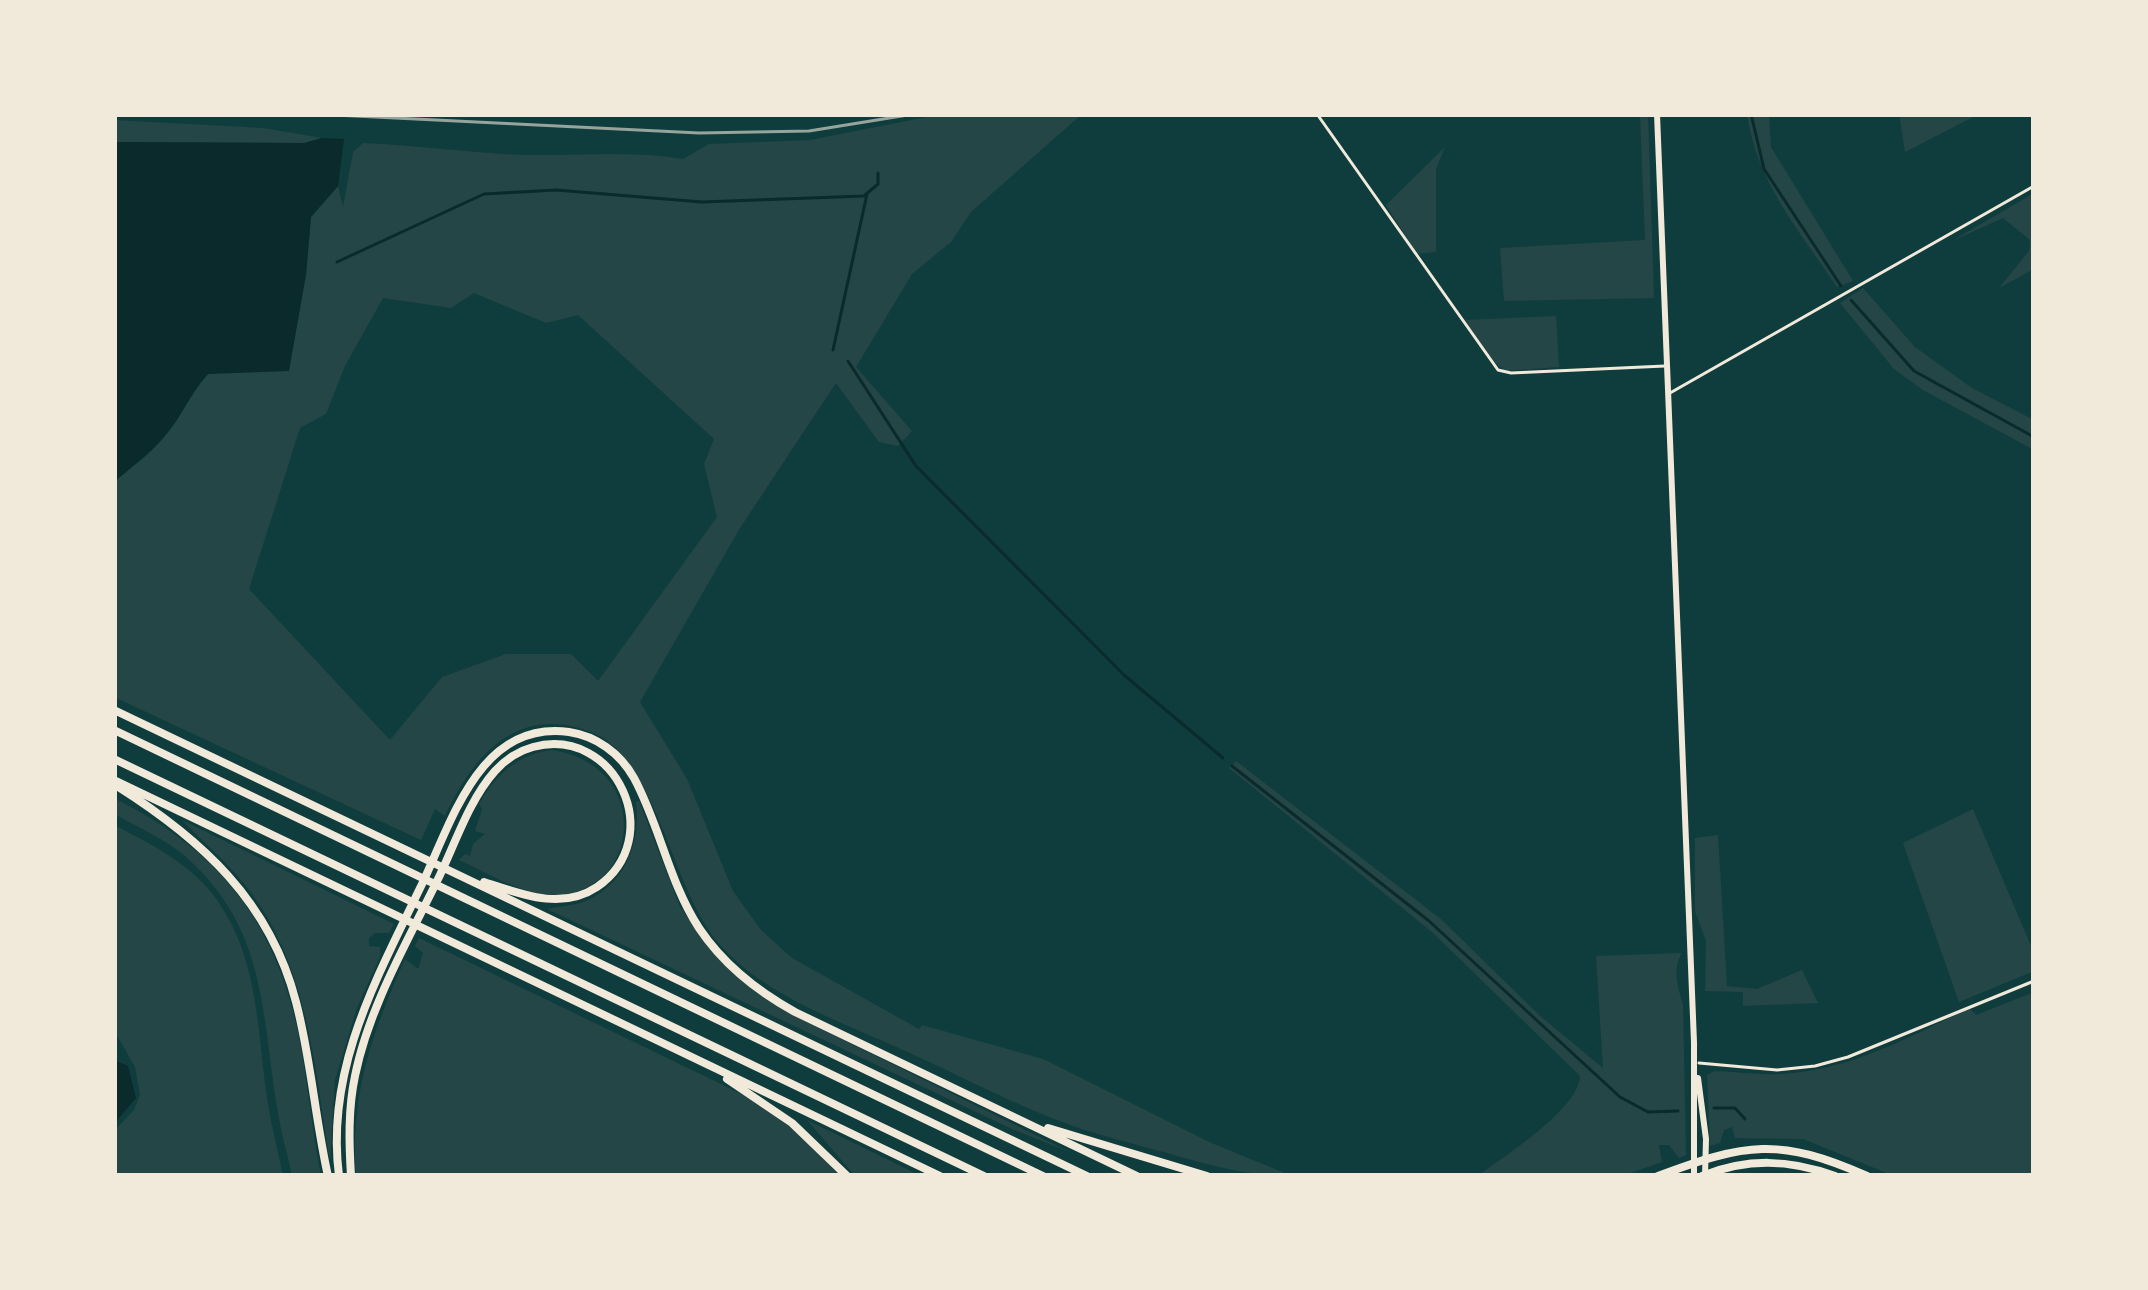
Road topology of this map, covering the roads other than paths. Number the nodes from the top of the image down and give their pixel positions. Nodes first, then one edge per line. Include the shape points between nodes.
1 (1317, 114) edge
2 (1657, 114) edge
3 (2034, 186) edge
4 (1667, 366) junction
5 (1668, 394) junction
6 (114, 710) edge
7 (114, 730) edge
8 (114, 759) edge
9 (114, 782) edge
10 (452, 872) junction
11 (2034, 980) edge
12 (696, 1058) junction
13 (1695, 1063) junction
14 (1015, 1117) junction
15 (328, 1176) edge
16 (339, 1176) edge
17 (351, 1176) edge
18 (847, 1176) edge
19 (940, 1176) edge
20 (984, 1176) edge
21 (1043, 1176) edge
22 (1087, 1176) edge
23 (1137, 1176) edge
24 (1207, 1176) edge
25 (1658, 1176) edge
26 (1700, 1176) edge
27 (1834, 1176) edge
28 (1867, 1176) edge

1 - 4 street via 1498,370
2 - 4 main road
3 - 5 street
4 - 5 main road
5 - 13 main road
6 - 10 highway
7 - 21 highway
8 - 20 highway
9 - 12 highway
9 - 15 highway via 215,859 262,919 296,1002
10 - 17 highway via 530,897 572,898 598,886 627,848 632,820 624,789 586,751 550,744 506,760 484,785 370,1027 354,1077
10 - 22 highway
11 - 13 street via 1815,1066
12 - 18 highway via 792,1123
12 - 19 highway
13 - 26 main road
14 - 16 highway via 794,1012 734,969 688,911 617,755 550,730 509,742 477,772 392,947 347,1058
14 - 23 highway
14 - 24 highway
25 - 28 highway via 1763,1147 1820,1156
26 - 27 highway via 1753,1162

